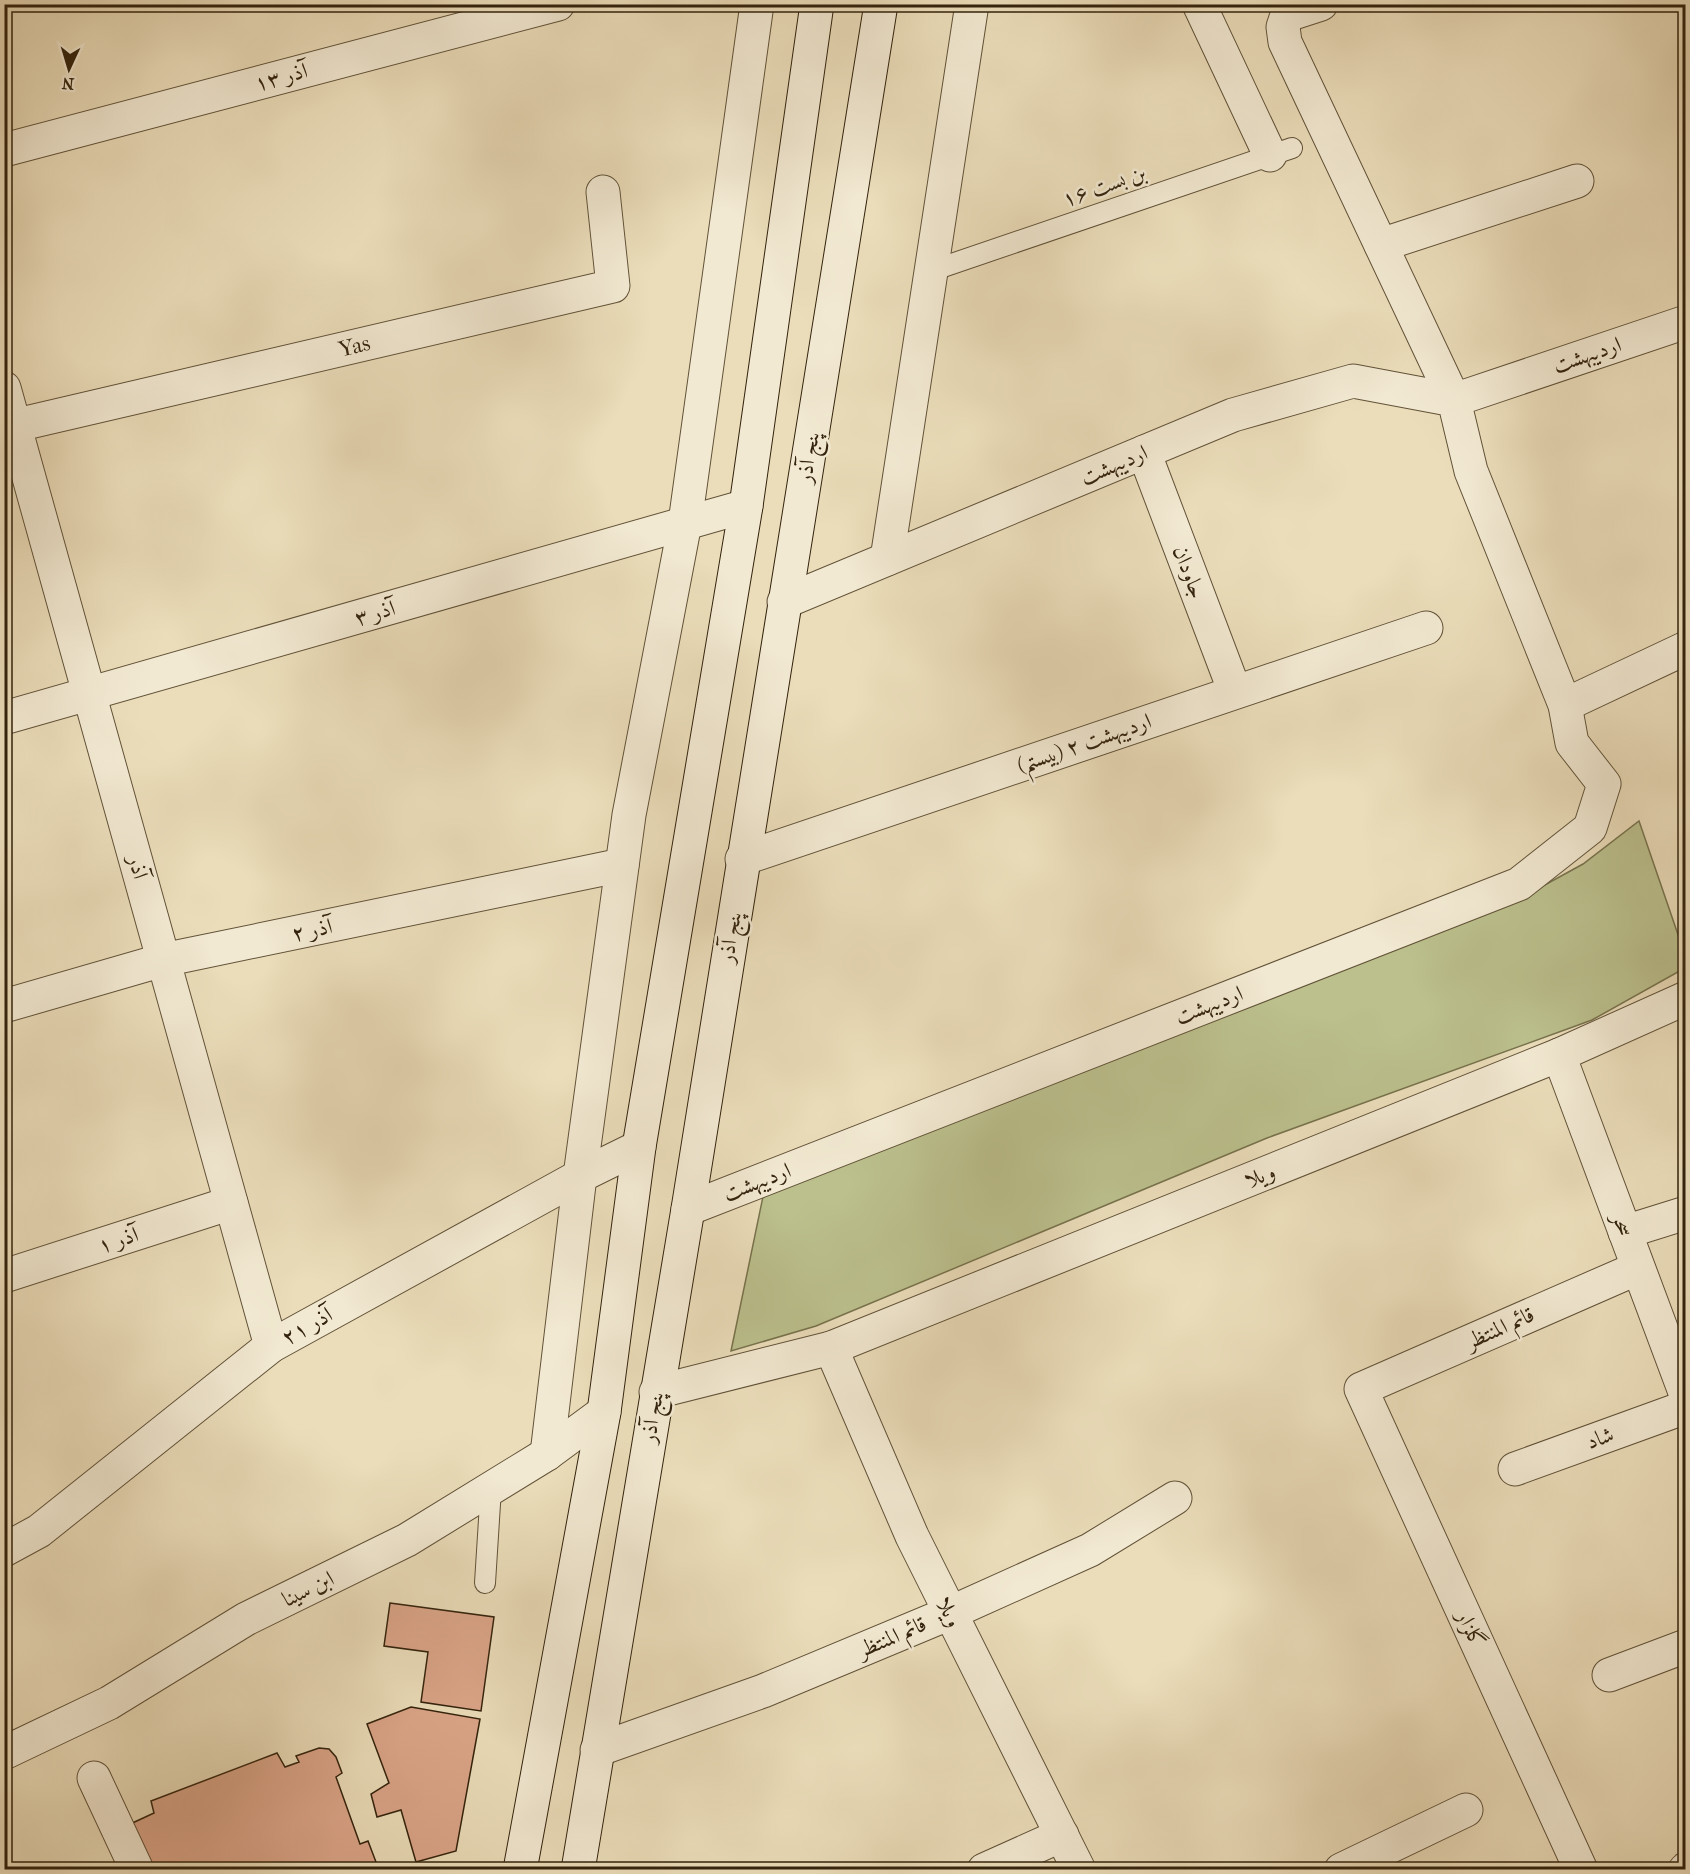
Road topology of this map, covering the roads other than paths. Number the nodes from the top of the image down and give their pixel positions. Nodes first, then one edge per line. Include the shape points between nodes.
1 (558, 4) edge
2 (757, 4) edge
3 (817, 4) edge
4 (881, 4) edge
5 (972, 4) edge
6 (1199, 4) edge
7 (1321, 4) edge
8 (4, 150) edge
9 (1281, 151) joint
10 (1576, 181) dead end
11 (603, 192) dead end
12 (1381, 244) junction
13 (931, 271) junction
14 (1686, 322) edge
15 (4, 388) edge
16 (1454, 400) junction
17 (10, 427) edge
18 (1144, 452) junction
19 (746, 506) junction
20 (685, 523) junction
21 (887, 559) junction
22 (784, 602) junction
23 (1426, 627) dead end
24 (1686, 648) edge
25 (1235, 692) junction
26 (90, 695) junction
27 (1565, 705) junction
28 (4, 718) edge
29 (742, 859) junction
30 (622, 865) junction
31 (163, 960) junction
32 (1686, 998) edge
33 (4, 1006) edge
34 (1559, 1055) junction
35 (639, 1147) junction
36 (580, 1176) junction
37 (231, 1203) junction
38 (688, 1209) junction
39 (1686, 1213) edge
40 (1625, 1232) junction
41 (1638, 1268) junction
42 (4, 1276) edge
43 (270, 1346) junction
44 (831, 1348) junction
45 (1361, 1389) joint
46 (656, 1392) junction
47 (1686, 1395) edge
48 (1686, 1407) edge
49 (604, 1412) junction
50 (547, 1454) junction
51 (1515, 1469) dead end
52 (491, 1488) junction
53 (1175, 1498) dead end
54 (4, 1550) edge
55 (485, 1583) dead end
56 (950, 1613) junction
57 (1686, 1646) edge
58 (1609, 1676) dead end
59 (597, 1750) junction
60 (4, 1753) edge
61 (94, 1778) dead end
62 (1466, 1810) dead end
63 (1062, 1835) junction
64 (137, 1869) edge
65 (520, 1869) edge
66 (578, 1869) edge
67 (984, 1869) edge
68 (1079, 1869) edge
69 (1341, 1869) edge
70 (1581, 1869) edge

1 - 8 street, ۱۳ آذر
2 - 20 street
3 - 19 street
4 - 22 street, پنج آذر
5 - 13 street
6 - 9 street
7 - 12 street via 1287,15 1283,27 1285,42
9 - 13 lane, بن بست ۱۶
10 - 12 street
11 - 17 street, Yas via 613,285
12 - 16 street
13 - 21 street
14 - 16 street, اردیبهشت
15 - 17 street, آذر
16 - 18 street, اردیبهشت via 1353,381 1233,416
16 - 27 street, اردیبهشت via 1470,471
17 - 26 street, آذر
18 - 21 street, اردیبهشت
18 - 25 street, جاودان
19 - 20 street, آذر ۳
19 - 35 street
20 - 26 street, آذر ۳
20 - 30 street
21 - 22 street, اردیبهشت
22 - 29 street, پنج آذر
23 - 25 street, اردیبهشت ۲ (بیستم)
24 - 27 street
25 - 29 street, اردیبهشت ۲ (بیستم)
26 - 28 street, آذر ۳
26 - 31 street, آذر
27 - 38 street, اردیبهشت via 1572,743 1604,784 1590,828 1519,884
29 - 38 street, پنج آذر
30 - 31 street, آذر ۲
30 - 36 street
31 - 33 street, آذر ۲
31 - 37 street, آذر
32 - 34 street, ویلا
34 - 40 street, سحر
34 - 44 street, ویلا
35 - 36 street, آذر ۲۱
35 - 49 street
36 - 43 street, آذر ۲۱
36 - 50 street
37 - 42 street, آذر ۱
37 - 43 street, آذر
38 - 46 street, پنج آذر
39 - 40 street
40 - 41 street, سحر
41 - 45 street, قائم المنتظر
41 - 47 street, سحر
43 - 54 street, آذر ۲۱ via 39,1531
44 - 46 street, ویلا
44 - 56 street, ویلا via 912,1536
45 - 70 street, گلزار
46 - 59 street, پنج آذر
48 - 51 street, شاد
49 - 50 street, ابن سینا
49 - 65 street
50 - 52 street, ابن سینا
52 - 55 lane
52 - 60 street, ابن سینا via 407,1540 246,1620 109,1703
53 - 56 street, قائم المنتظر via 1090,1550
56 - 59 street, قائم المنتظر via 763,1691
56 - 63 street, ویلا
57 - 58 street
59 - 66 street, پنج آذر
61 - 64 street
62 - 69 street
63 - 67 street
63 - 68 street, ویلا

